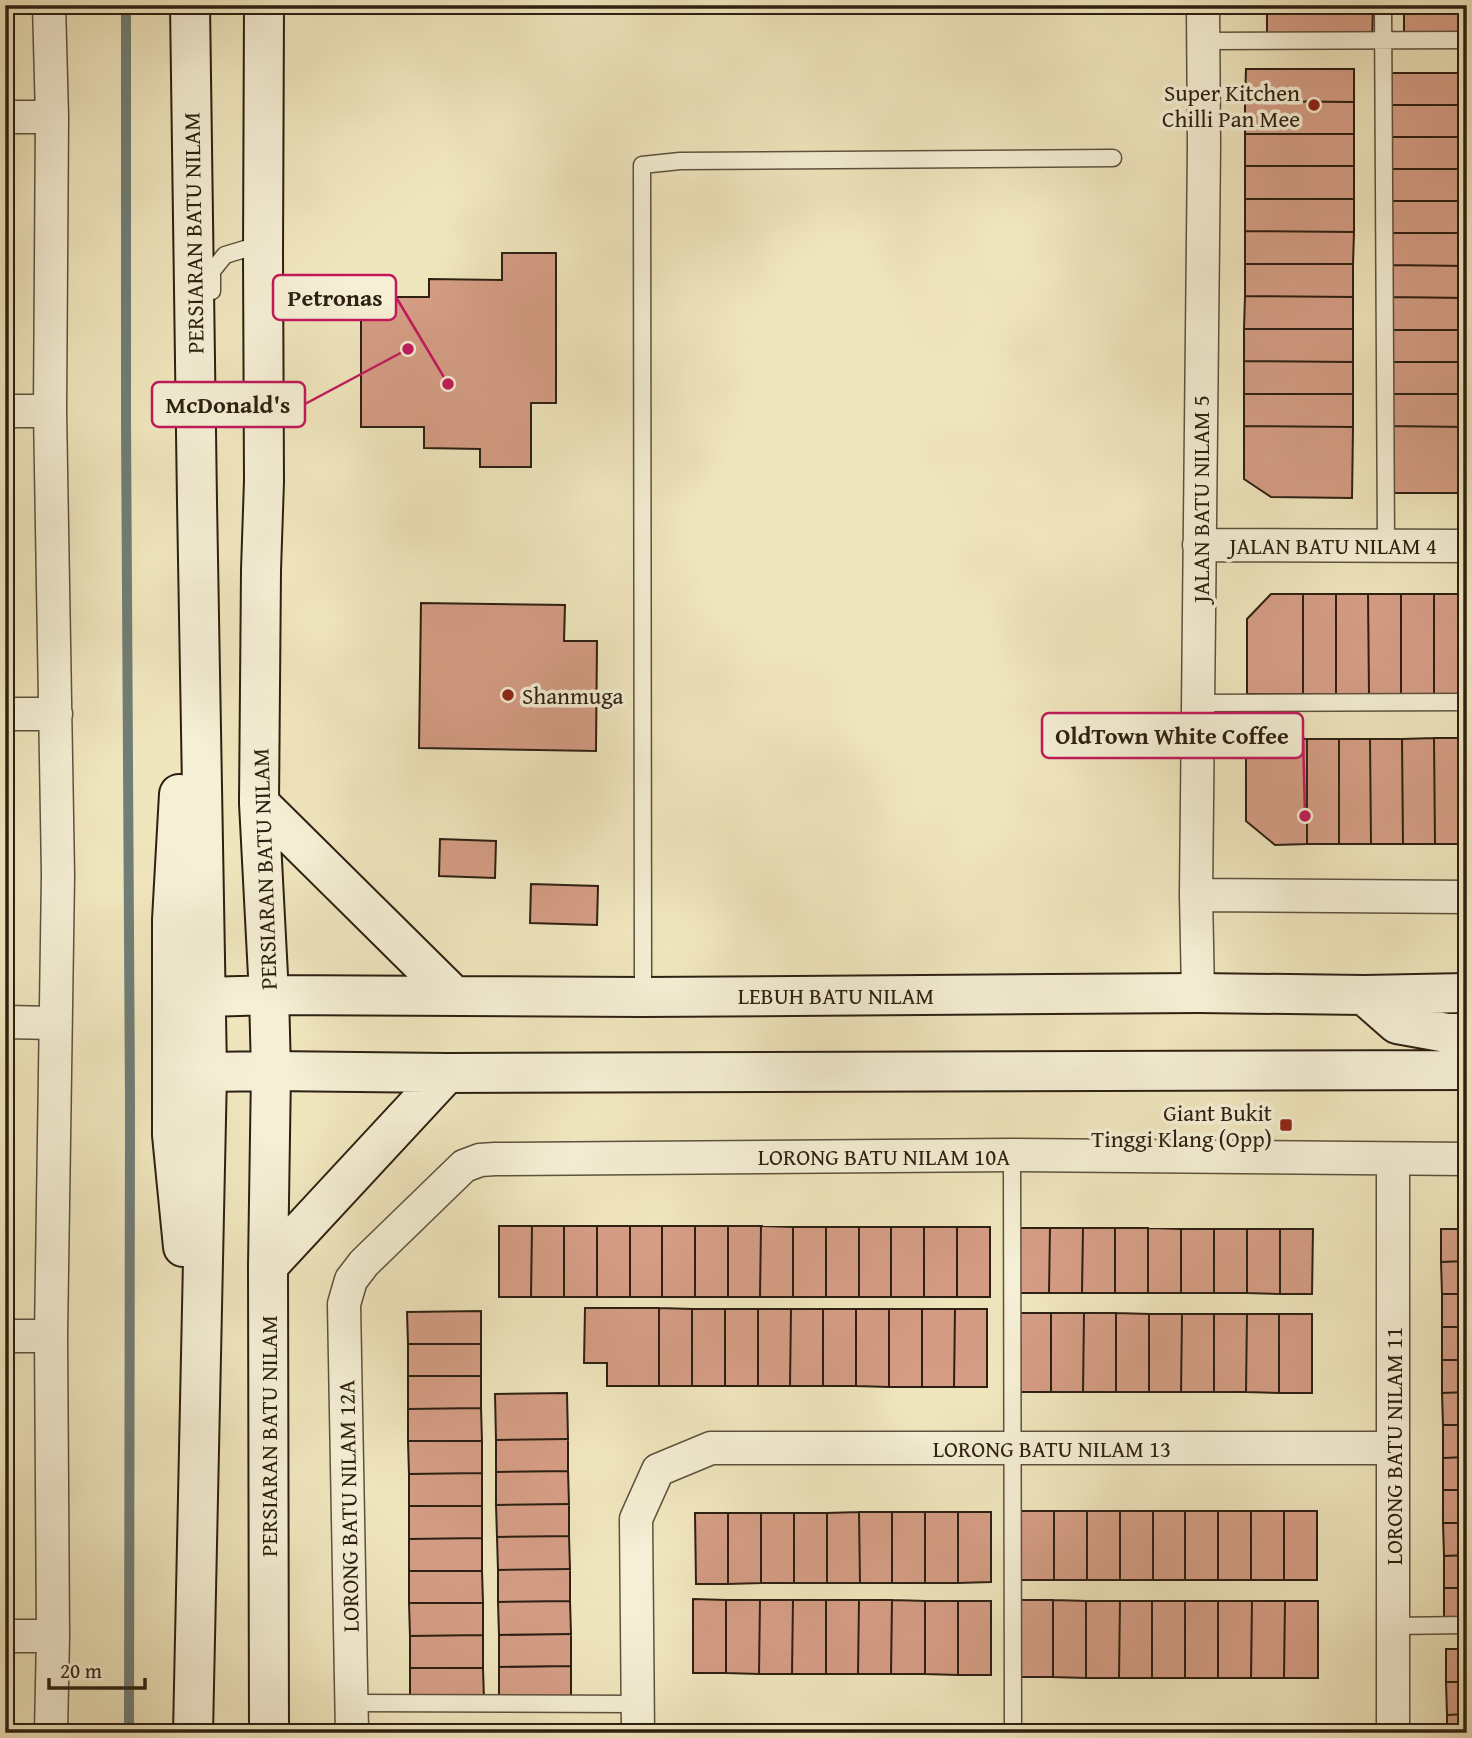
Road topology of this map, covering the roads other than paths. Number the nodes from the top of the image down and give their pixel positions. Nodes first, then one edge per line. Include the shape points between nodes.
1 (49, 5) edge
2 (190, 5) edge
3 (264, 5) edge
4 (1203, 5) edge
5 (1383, 5) edge
6 (1383, 40) junction
7 (1467, 40) edge
8 (1203, 41) junction
9 (5, 117) edge
10 (52, 117) junction
11 (1113, 158) dead end
12 (263, 253) junction
13 (212, 310) dead end
14 (5, 411) edge
15 (50, 411) junction
16 (197, 502) junction
17 (1199, 545) junction
18 (1386, 545) junction
19 (1467, 546) edge
20 (1467, 702) edge
21 (1199, 703) junction
22 (5, 713) edge
23 (56, 714) junction
24 (258, 803) junction
25 (1196, 895) junction
26 (1467, 897) edge
27 (1198, 993) junction
28 (1467, 993) edge
29 (269, 995) junction
30 (453, 996) junction
31 (1364, 996) junction
32 (206, 997) junction
33 (643, 997) junction
34 (5, 1022) edge
35 (55, 1023) junction
36 (1467, 1033) edge
37 (1467, 1070) edge
38 (271, 1071) junction
39 (207, 1072) junction
40 (447, 1073) junction
41 (1012, 1155) junction
42 (1392, 1159) junction
43 (1467, 1159) edge
44 (268, 1266) junction
45 (351, 1280) joint
46 (5, 1336) edge
47 (51, 1336) junction
48 (200, 1433) junction
49 (1012, 1448) junction
50 (1392, 1448) junction
51 (1467, 1625) edge
52 (1392, 1626) junction
53 (5, 1636) edge
54 (53, 1636) junction
55 (352, 1718) edge
56 (637, 1718) edge
57 (51, 1733) edge
58 (193, 1733) edge
59 (269, 1733) edge
60 (1013, 1733) edge
61 (1393, 1733) edge

1 - 10 street
2 - 16 main road, PERSIARAN BATU NILAM via 204,378
3 - 12 main road, PERSIARAN BATU NILAM
4 - 8 street, JALAN BATU NILAM 5
5 - 6 lane
6 - 7 lane
6 - 8 lane
6 - 18 lane
8 - 17 street, JALAN BATU NILAM 5
9 - 10 street
10 - 15 street
11 - 33 lane via 642,165
12 - 13 lane via 245,249 225,255 212,271
12 - 24 main road, PERSIARAN BATU NILAM
14 - 15 street
15 - 23 street
16 - 32 main road, PERSIARAN BATU NILAM
16 - 48 main road, PERSIARAN BATU NILAM via 172,920 172,1135
17 - 18 street, JALAN BATU NILAM 4
17 - 21 street, JALAN BATU NILAM 5
18 - 19 street, JALAN BATU NILAM 4
20 - 21 lane
21 - 25 street, JALAN BATU NILAM 5
22 - 23 street
23 - 35 street
24 - 29 main road, PERSIARAN BATU NILAM
24 - 30 main road
25 - 26 street
25 - 27 street, JALAN BATU NILAM 5
27 - 31 main road, LEBUH BATU NILAM
27 - 33 main road, LEBUH BATU NILAM
28 - 31 main road, LEBUH BATU NILAM
29 - 30 main road, LEBUH BATU NILAM
29 - 32 main road, LEBUH BATU NILAM
29 - 38 main road, PERSIARAN BATU NILAM
30 - 33 main road, LEBUH BATU NILAM
31 - 36 main road via 1397,1024
32 - 39 main road, PERSIARAN BATU NILAM
34 - 35 street
35 - 47 street
37 - 40 main road
38 - 39 main road
38 - 40 main road
38 - 44 main road, PERSIARAN BATU NILAM
39 - 48 main road, PERSIARAN BATU NILAM
40 - 44 main road
41 - 42 street, LORONG BATU NILAM 10A
41 - 45 street, LORONG BATU NILAM 10A via 480,1160 464,1166
41 - 49 lane
42 - 43 street, LORONG BATU NILAM 10A
42 - 50 street, LORONG BATU NILAM 11
44 - 59 main road, PERSIARAN BATU NILAM
45 - 55 street, LORONG BATU NILAM 12A via 344,1304
46 - 47 street
47 - 54 street
48 - 58 main road, PERSIARAN BATU NILAM
49 - 50 street, LORONG BATU NILAM 13
49 - 56 street, LORONG BATU NILAM 13 via 711,1448 658,1470 636,1519
49 - 60 lane
50 - 52 street, LORONG BATU NILAM 11
51 - 52 lane
52 - 61 street, LORONG BATU NILAM 11
53 - 54 street
54 - 57 street
55 - 56 lane

